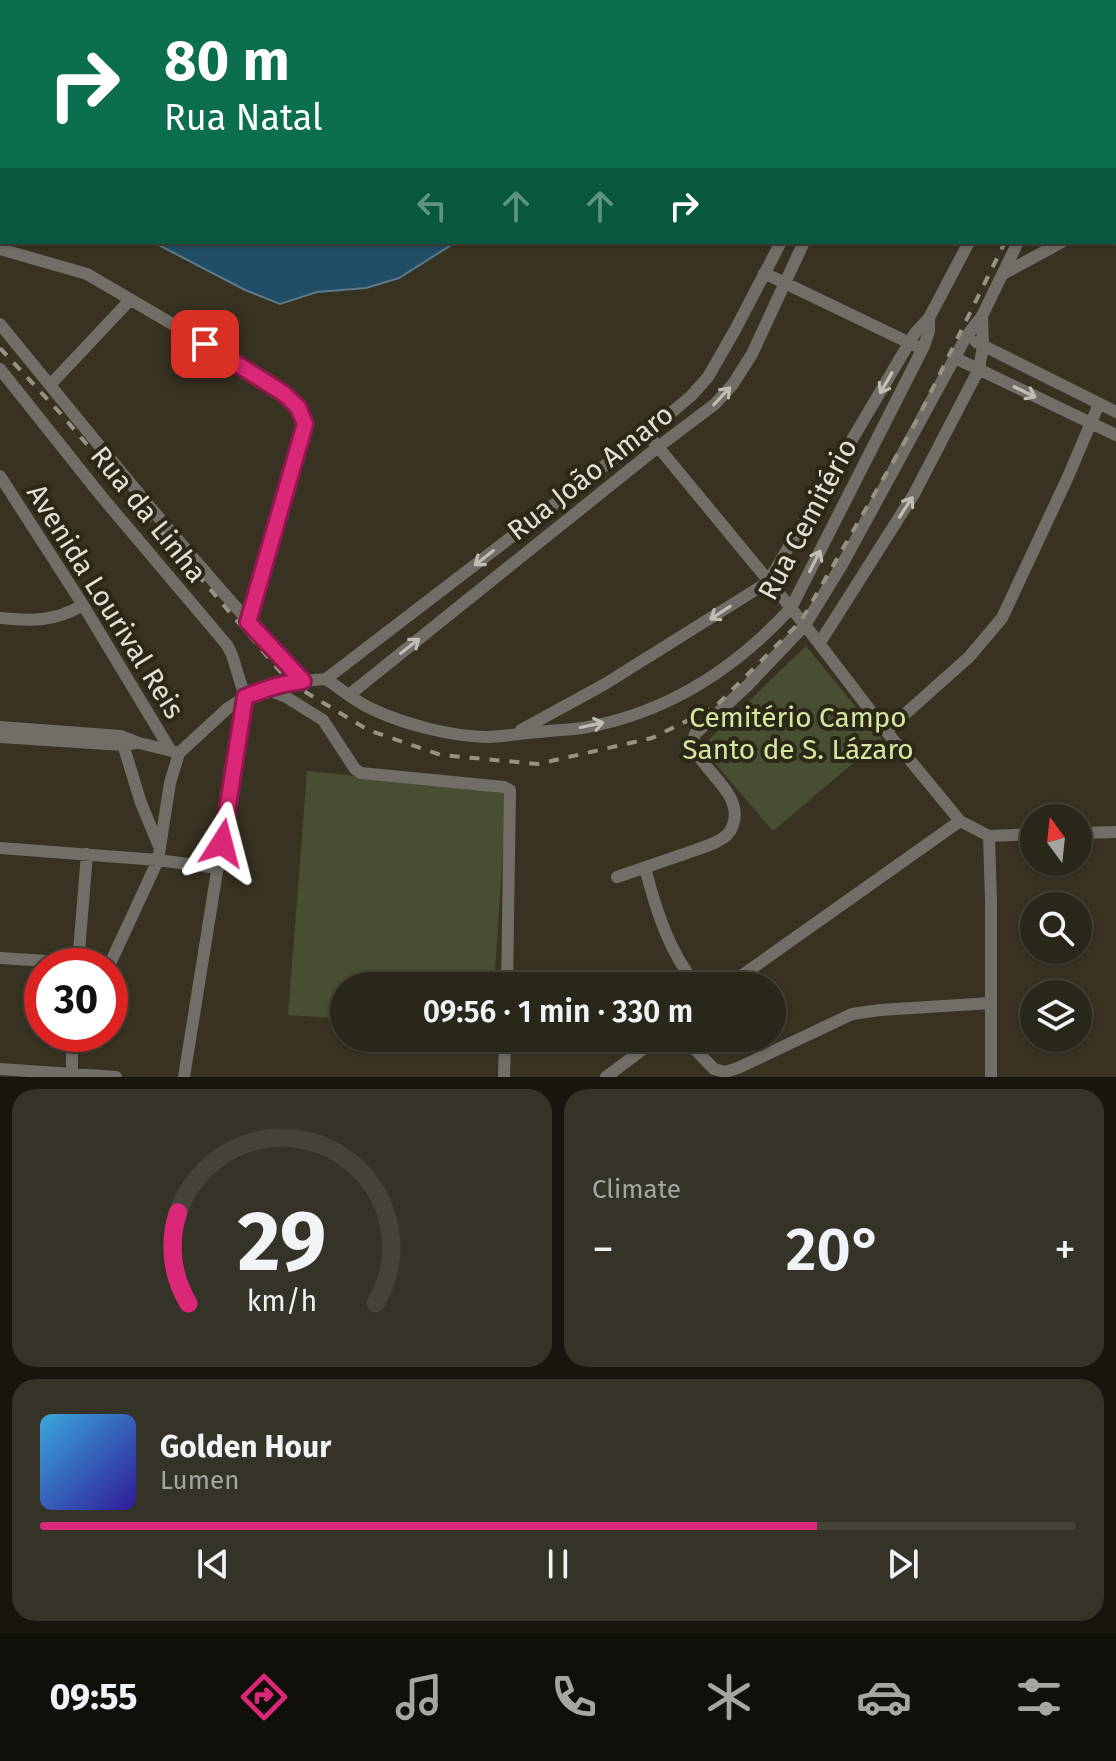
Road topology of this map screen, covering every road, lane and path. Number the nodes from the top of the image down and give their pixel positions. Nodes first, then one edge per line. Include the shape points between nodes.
1 (780, 244) edge
2 (803, 244) edge
3 (968, 244) edge
4 (1017, 244) edge
5 (1058, 244) edge
6 (0, 249) edge
7 (764, 273) junction
8 (1003, 274) junction
9 (784, 284) junction
10 (130, 300) junction
11 (982, 316) junction
12 (929, 318) junction
13 (0, 324) edge
14 (966, 337) junction
15 (909, 343) junction
16 (983, 346) junction
17 (922, 349) junction
18 (955, 358) junction
19 (0, 369) edge
20 (979, 369) junction
21 (50, 385) junction
22 (1099, 404) junction
23 (1116, 412) edge
24 (1091, 423) junction
25 (647, 433) junction
26 (1116, 435) edge
27 (658, 447) junction
28 (0, 476) edge
29 (768, 582) junction
30 (83, 605) junction
31 (791, 608) junction
32 (0, 618) edge
33 (248, 622) junction
34 (805, 625) junction
35 (819, 644) junction
36 (326, 679) junction
37 (303, 681) junction
38 (265, 689) junction
39 (349, 695) junction
40 (245, 697) junction
41 (0, 727) edge
42 (886, 731) junction
43 (515, 734) junction
44 (0, 737) edge
45 (122, 740) junction
46 (175, 752) junction
47 (960, 821) junction
48 (1116, 832) edge
49 (1092, 833) edge
50 (1020, 835) edge
51 (989, 836) junction
52 (0, 848) edge
53 (159, 853) junction
54 (87, 854) junction
55 (218, 868) junction
56 (645, 868) junction
57 (617, 877) dead end
58 (73, 948) edge
59 (117, 948) edge
60 (0, 958) edge
61 (24, 960) edge
62 (507, 972) edge
63 (687, 972) edge
64 (747, 972) edge
65 (991, 1003) junction
66 (73, 1052) edge
67 (505, 1052) edge
68 (639, 1052) edge
69 (698, 1052) edge
70 (0, 1069) edge
71 (726, 1074) edge
72 (72, 1076) edge
73 (116, 1077) edge
74 (184, 1077) edge
75 (504, 1077) edge
76 (606, 1077) edge
77 (991, 1077) edge

1 - 7 street, Rua João Amaro
2 - 9 street, Rua João Amaro
3 - 12 street
4 - 8 street, Rua Cemitério
5 - 8 street
6 - 10 street via 87,274
7 - 9 street
7 - 25 street, Rua João Amaro via 708,377
8 - 11 street, Rua Cemitério
9 - 15 street
27 -> 9 street, Rua João Amaro via 733,384
10 - 21 street
10 - 33 street via 283,393 298,407 305,424
11 - 14 street, Rua Cemitério
11 - 16 street
12 - 15 street
12 - 17 street, Rua Cemitério
13 - 21 street
14 - 16 street
14 - 18 street, Rua Cemitério
15 - 17 street
15 -> 29 street
16 - 20 street
16 - 22 street
31 -> 17 street, Rua Cemitério
18 - 20 street
18 - 34 street, Rua Cemitério
19 - 40 street, Rua da Linha via 227,645
20 -> 24 street
35 -> 20 street via 914,494
21 - 33 street
22 - 23 street
22 - 24 street
24 - 26 street
24 - 42 street via 1002,618 969,657
25 - 27 street
25 -> 36 street, Rua João Amaro
27 - 29 street
39 -> 27 street, Rua João Amaro
28 - 30 street, Avenida Lourival Reis
29 - 31 street
29 -> 43 street
30 - 32 street via 43,620
30 - 46 street, Avenida Lourival Reis
31 - 34 street
43 -> 31 street, Rua Cemitério via 582,728 657,707 731,662
33 - 37 street
34 - 35 street
34 - 56 street, Rua Cemitério via 693,739 696,753 732,800 732,829 708,845
35 - 42 street
36 - 37 street
36 - 39 street, Rua Cemitério
37 - 38 street
38 - 40 street
38 - 62 street via 323,720 361,773 510,790
39 - 43 street, Rua Cemitério via 427,728 485,737
40 - 46 street
40 - 55 street
41 - 45 street
42 - 47 street
44 - 45 street
45 - 46 street
45 - 53 street
46 - 53 street
47 - 51 street
47 - 64 street
48 - 49 street
50 - 51 street
51 - 65 street
52 - 54 street
53 - 54 street
53 - 55 street
53 - 59 street
54 - 58 street
55 - 74 street
56 - 57 street
56 - 63 street via 673,951
60 - 61 street
65 - 71 street via 852,1014
65 - 77 street
66 - 72 street
67 - 75 street
68 - 76 street
69 - 71 street
70 - 72 street
72 - 73 street

